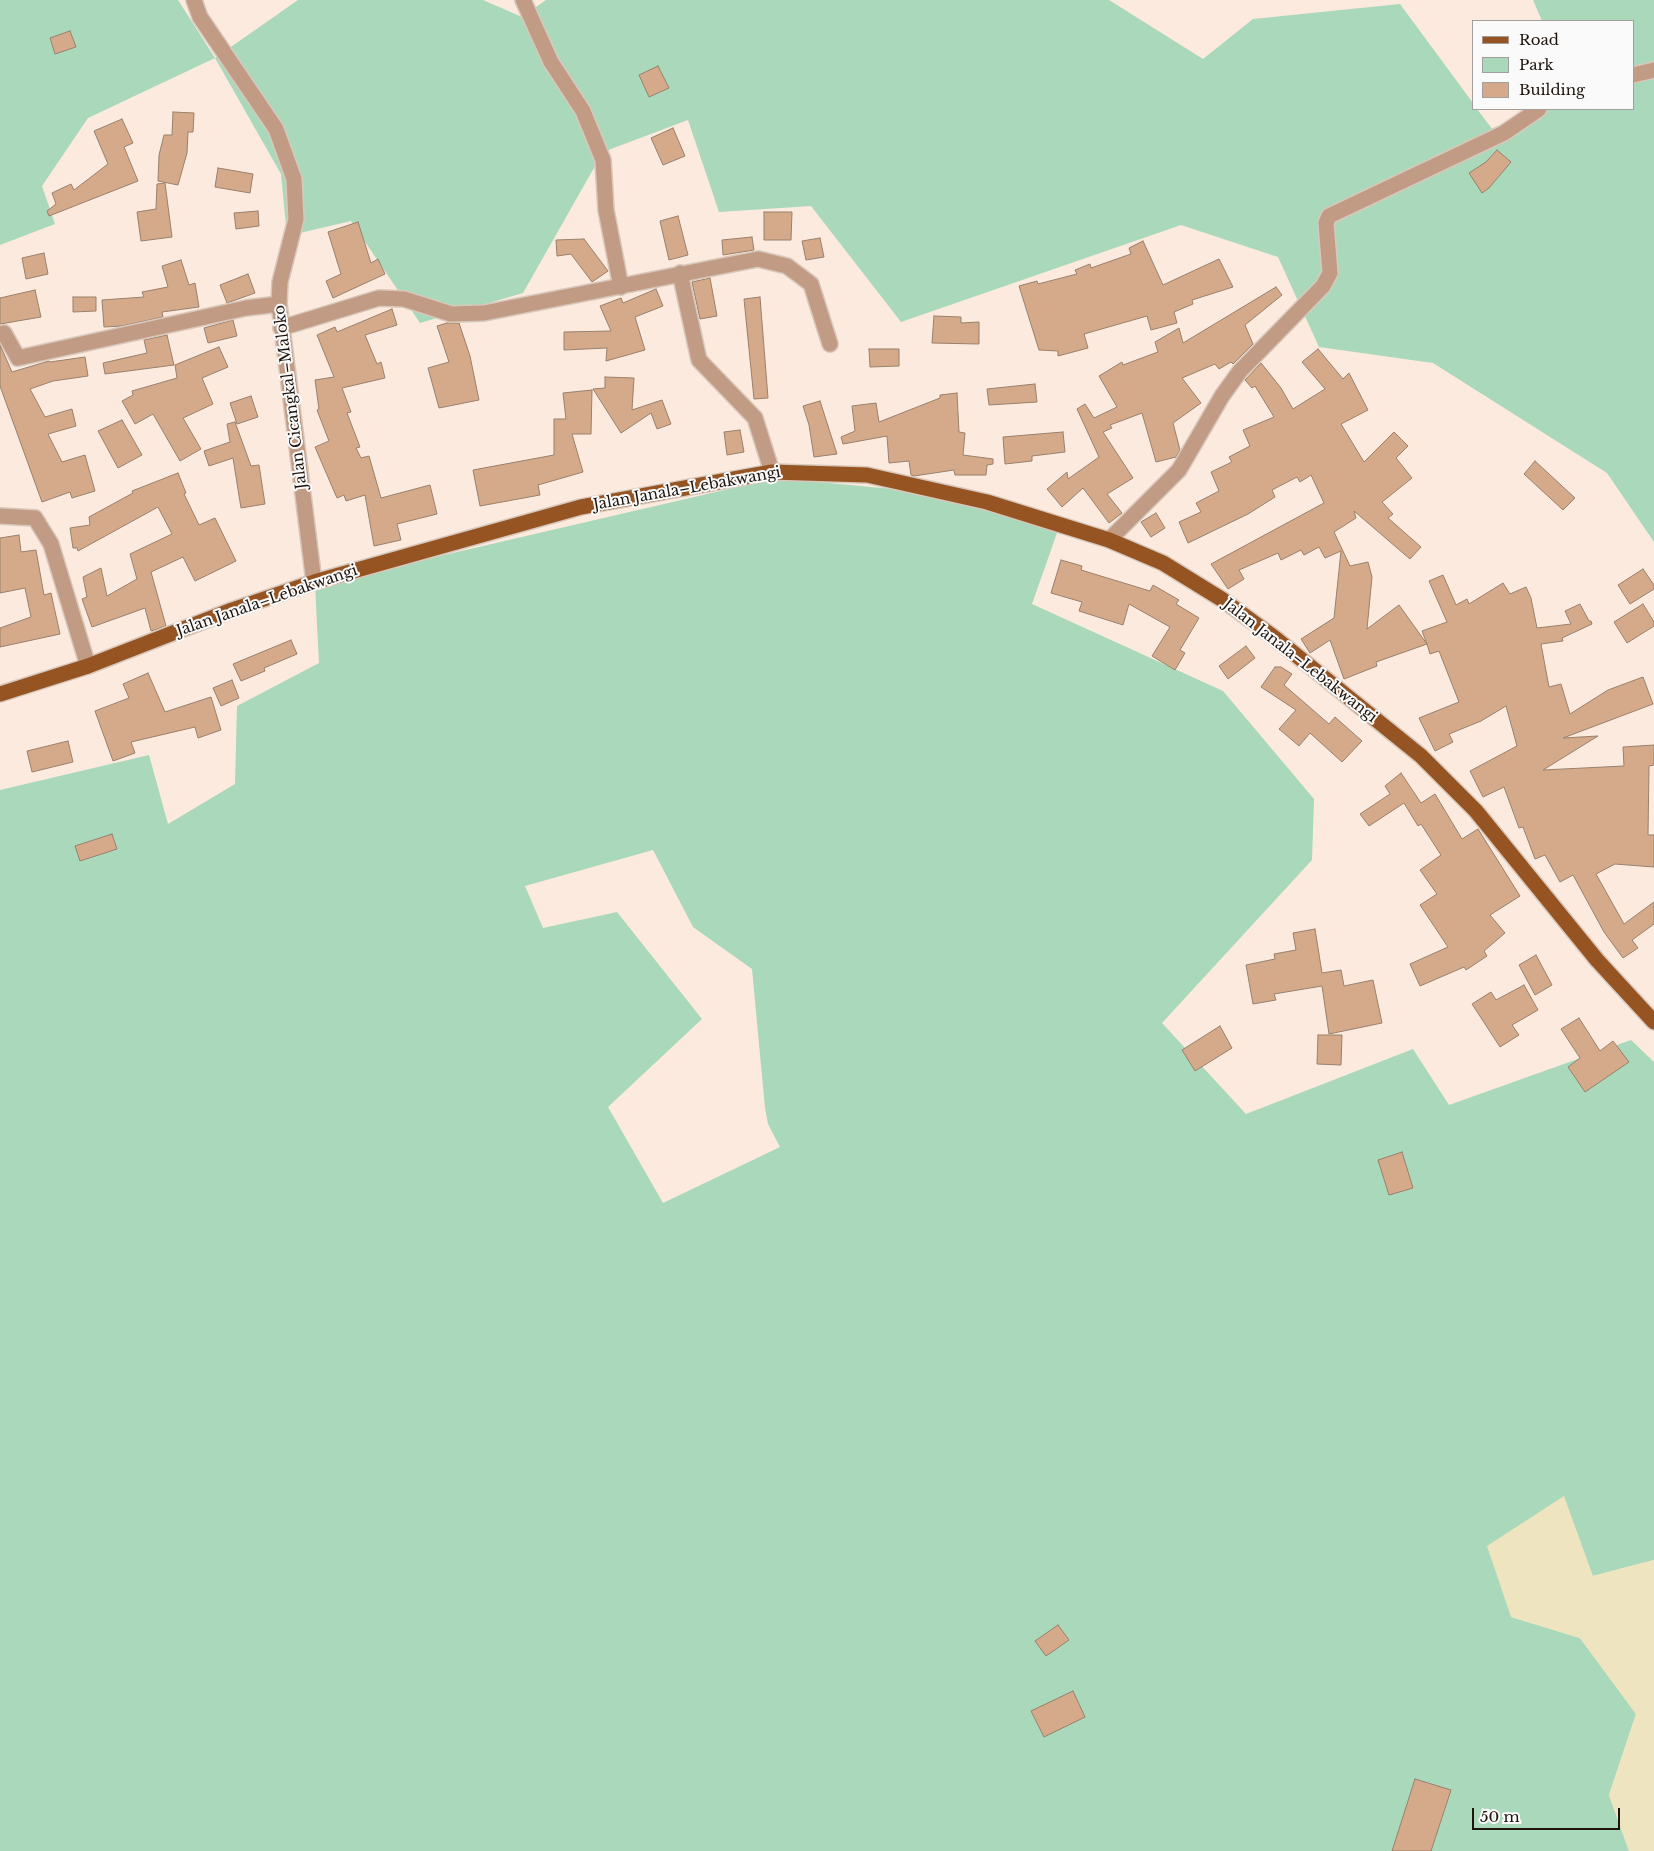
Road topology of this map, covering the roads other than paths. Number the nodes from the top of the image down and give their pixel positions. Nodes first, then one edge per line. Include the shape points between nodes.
1 (194, 0) edge
2 (523, 0) edge
3 (1654, 70) edge
4 (1634, 75) edge
5 (1538, 110) edge
6 (680, 273) junction
7 (620, 287) junction
8 (279, 304) junction
9 (281, 328) junction
10 (0, 334) edge
11 (830, 344) dead end
12 (772, 472) junction
13 (0, 516) edge
14 (1109, 540) junction
15 (314, 582) junction
16 (88, 666) junction
17 (0, 694) edge
18 (1654, 1022) edge

1 - 8 street, Jalan Cicangkal–Maloko via 200,17 276,129 294,179 296,219 280,282
2 - 7 street via 551,62 583,111 603,160 606,210
3 - 4 street
5 - 14 street via 1504,133 1329,216 1326,223 1330,273 1323,286 1240,371 1179,470
6 - 7 street
6 - 11 street via 758,259 786,266 810,284
6 - 12 street via 699,360 755,418
7 - 9 street via 484,313 451,314 404,299 379,298
8 - 9 street, Jalan Cicangkal–Maloko
8 - 10 street via 246,308 18,358 4,333
9 - 15 street, Jalan Cicangkal–Maloko
12 - 14 main road, Jalan Janala–Lebakwangi via 867,475 987,502
12 - 15 main road, Jalan Janala–Lebakwangi via 581,508
13 - 16 street via 35,518 51,544
14 - 18 main road, Jalan Janala–Lebakwangi via 1163,563 1223,600 1421,756 1476,811 1597,960
15 - 16 main road, Jalan Janala–Lebakwangi
16 - 17 main road, Jalan Janala–Lebakwangi

